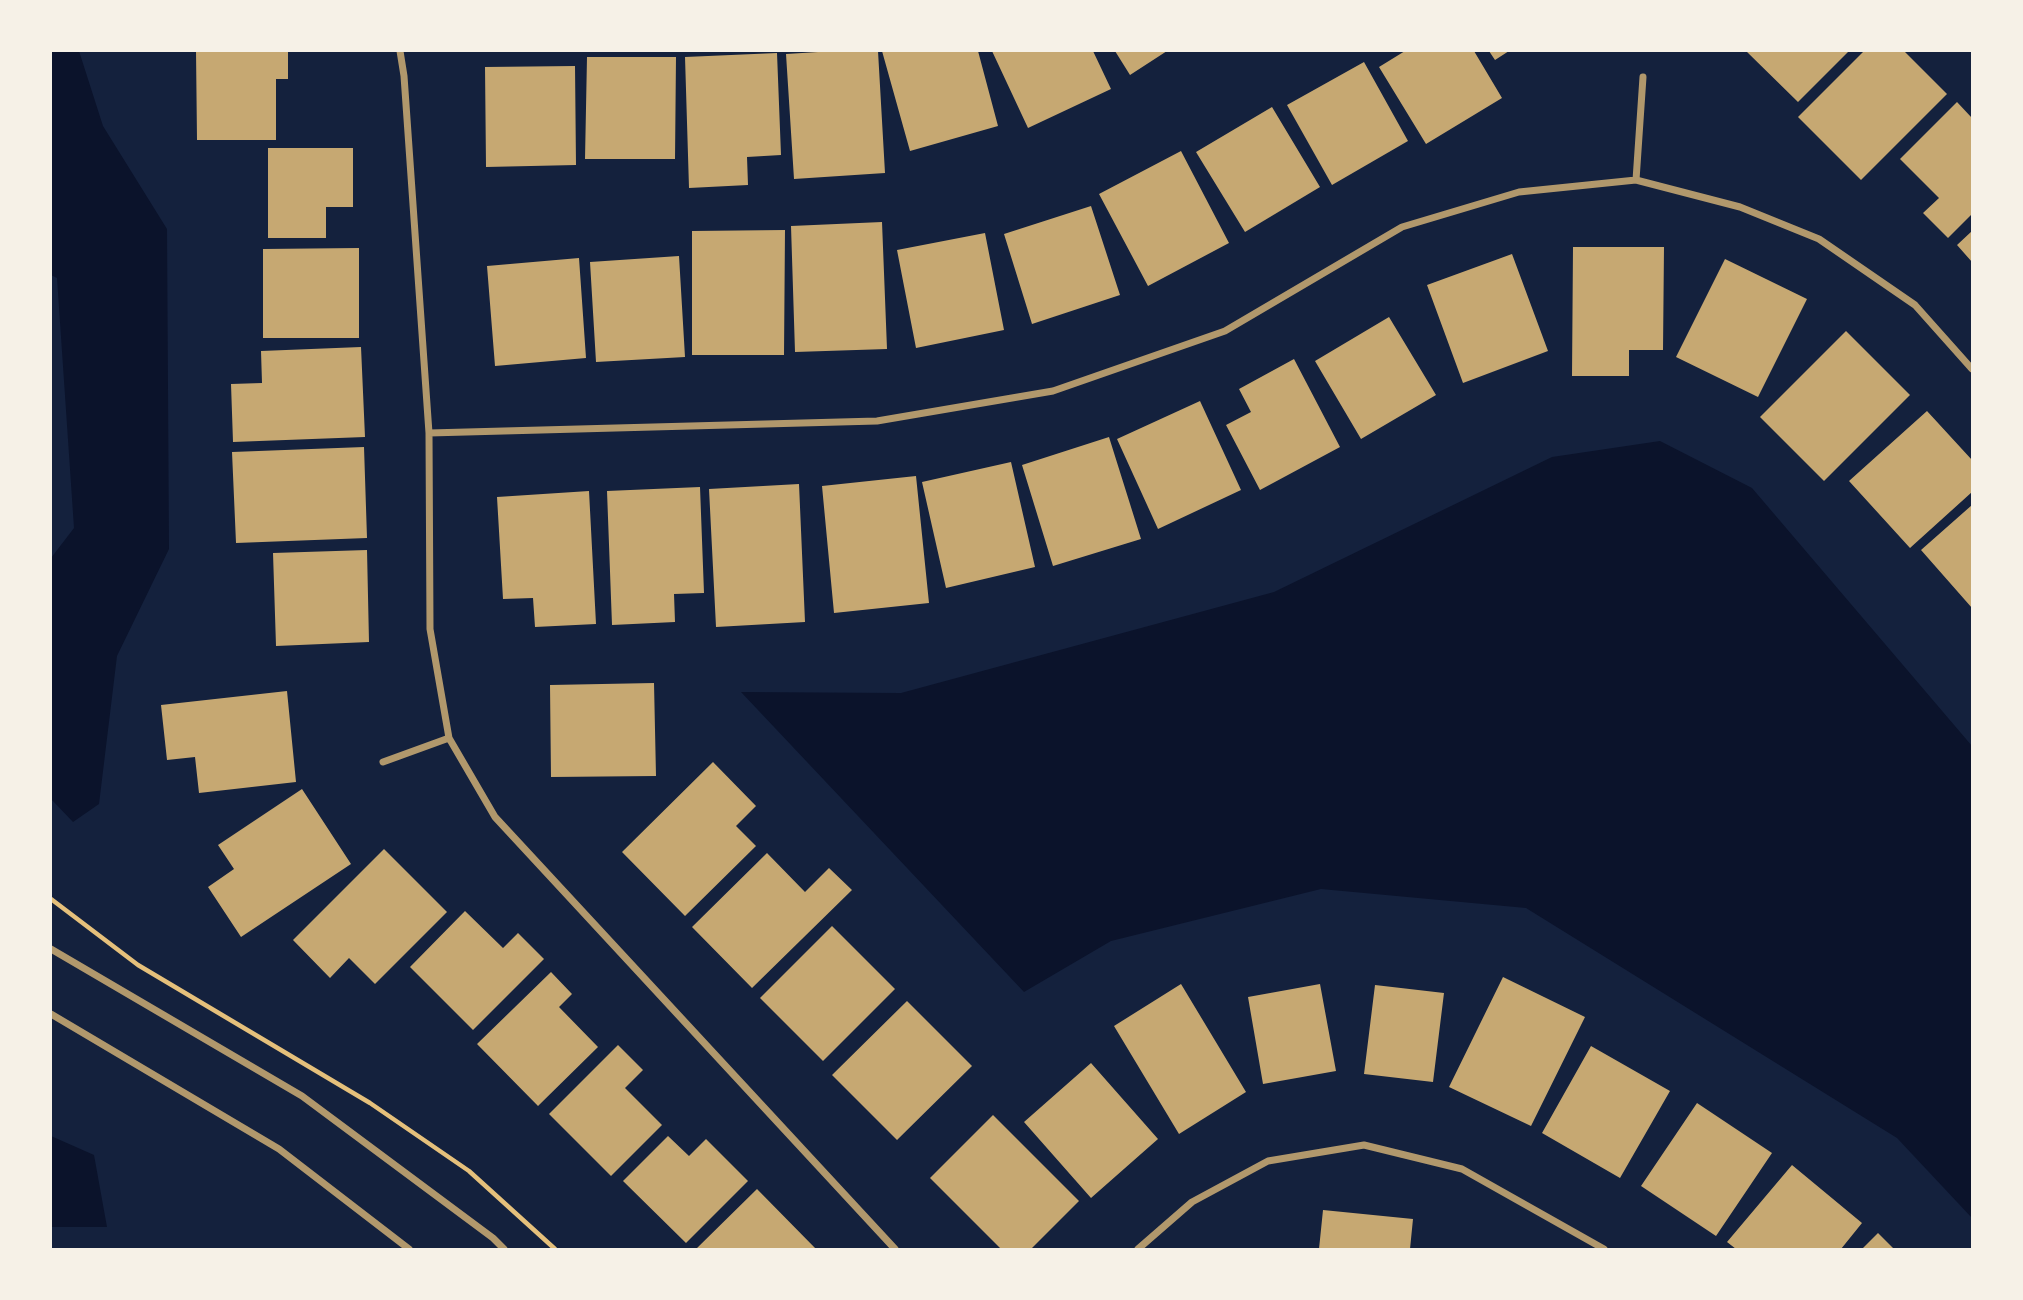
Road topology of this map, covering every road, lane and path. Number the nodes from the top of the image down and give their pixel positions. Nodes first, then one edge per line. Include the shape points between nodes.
1 (400, 51) edge
2 (1643, 77) dead end
3 (1636, 180) junction
4 (1972, 369) edge
5 (429, 433) junction
6 (449, 738) junction
7 (383, 762) dead end
8 (51, 899) edge
9 (51, 949) edge
10 (51, 1014) edge
11 (409, 1249) edge
12 (504, 1249) edge
13 (555, 1249) edge
14 (895, 1249) edge
15 (1138, 1249) edge
16 (1604, 1249) edge

1 - 5 street
2 - 3 street
3 - 4 street via 1740,207 1819,239 1915,305
3 - 5 street via 1519,192 1402,227 1225,331 1053,391 877,421
5 - 6 street via 430,629
6 - 7 street
6 - 14 street via 495,817
8 - 13 path via 138,965 370,1103 469,1171
9 - 12 street via 303,1096
10 - 11 street via 279,1149
15 - 16 street via 1192,1202 1268,1161 1364,1145 1462,1169

